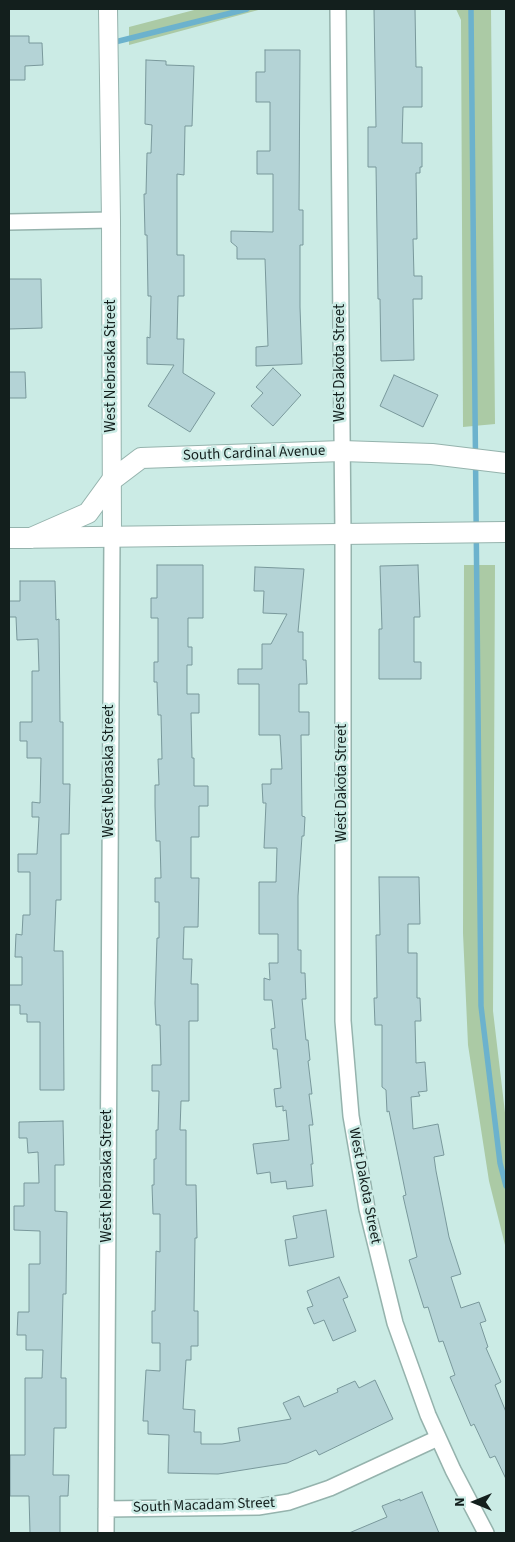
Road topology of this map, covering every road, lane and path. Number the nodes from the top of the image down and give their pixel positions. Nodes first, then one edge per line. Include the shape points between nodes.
1 (108, 9) edge
2 (338, 9) edge
3 (111, 220) junction
4 (9, 222) edge
5 (342, 450) junction
6 (506, 462) edge
7 (112, 480) junction
8 (506, 532) edge
9 (343, 535) junction
10 (112, 536) junction
11 (9, 538) edge
12 (31, 538) junction
13 (438, 1438) junction
14 (106, 1508) junction
15 (106, 1533) edge
16 (486, 1533) edge

1 - 3 street, West Nebraska Street
2 - 5 street, West Dakota Street
3 - 4 street
3 - 7 street, West Nebraska Street
5 - 6 main road, South Cardinal Avenue via 432,454
5 - 7 main road, South Cardinal Avenue via 140,458
5 - 9 street, West Dakota Street
7 - 10 street, West Nebraska Street
7 - 12 main road, South Cardinal Avenue via 88,513
8 - 9 main road
9 - 10 main road
9 - 13 street, West Dakota Street via 342,1021 351,1116 367,1209 394,1320
10 - 12 main road
10 - 14 street, West Nebraska Street
11 - 12 main road
13 - 14 street, South Macadam Street via 330,1488 289,1502 258,1507
13 - 16 street, West Dakota Street
14 - 15 street, West Nebraska Street

